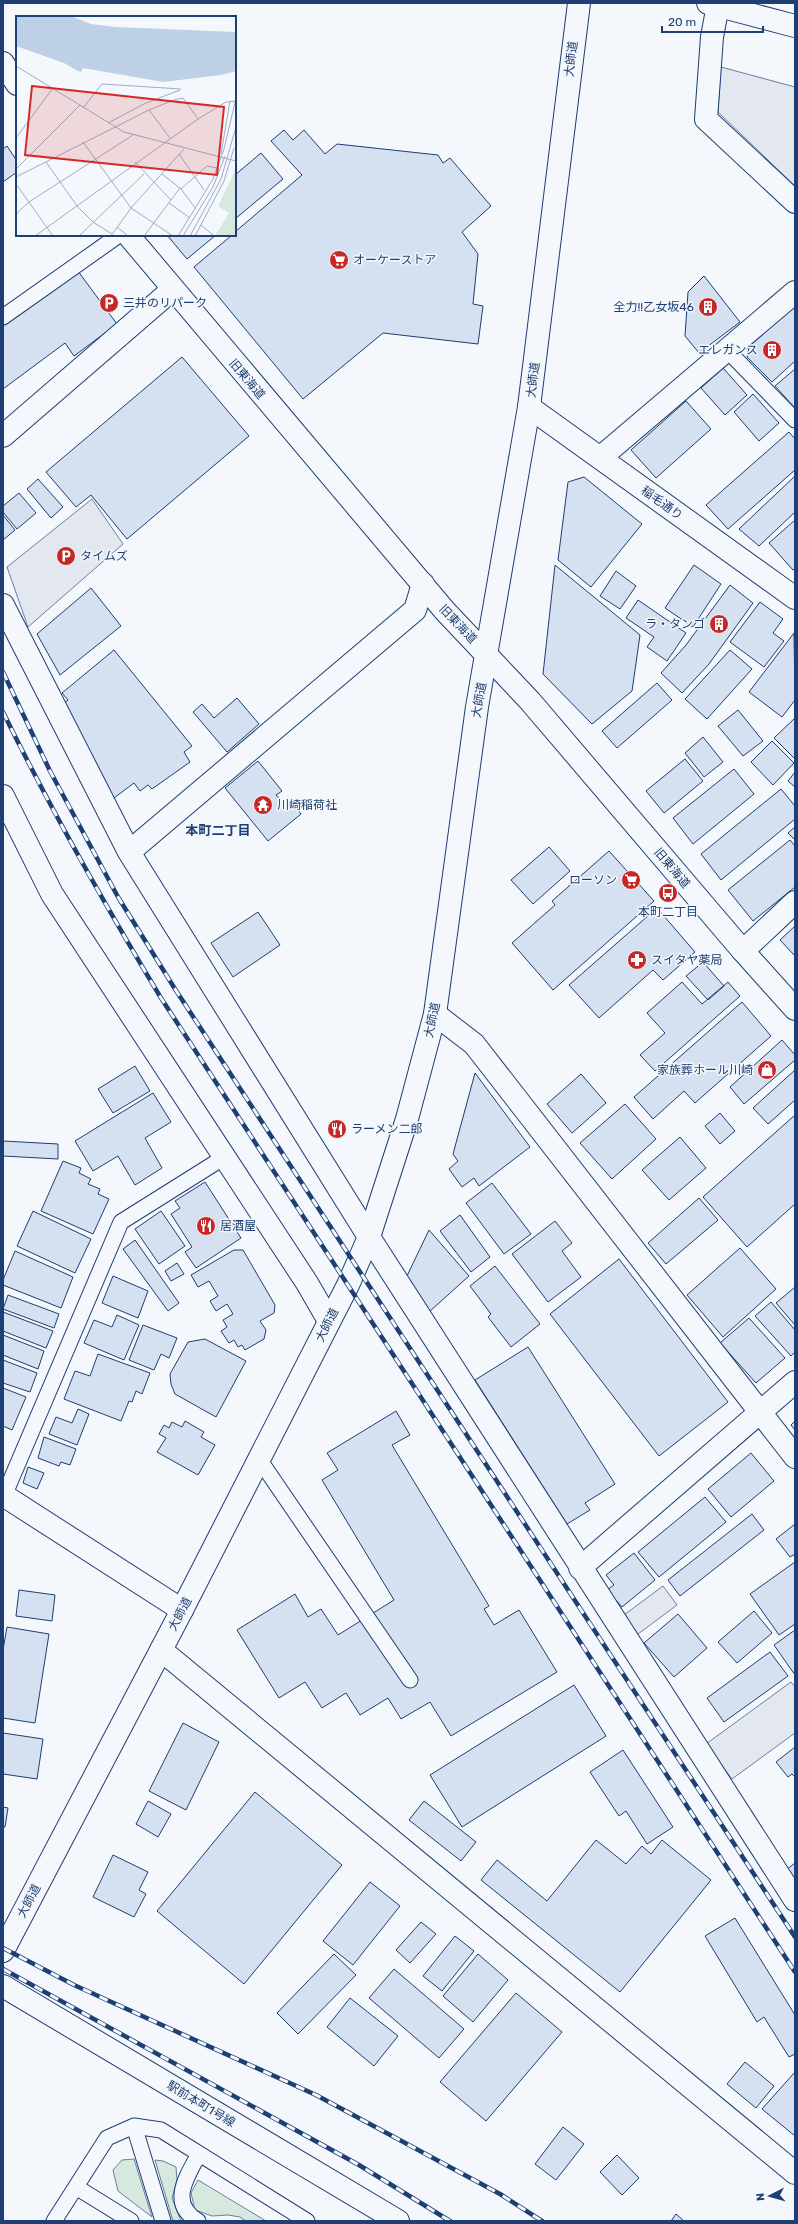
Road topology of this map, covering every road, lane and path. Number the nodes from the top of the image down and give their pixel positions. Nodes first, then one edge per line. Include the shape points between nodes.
1 (579, 3) edge
2 (713, 4) edge
3 (795, 26) edge
4 (3, 63) edge
5 (16, 82) edge
6 (795, 202) edge
7 (118, 236) edge
8 (129, 236) edge
9 (172, 290) junction
10 (795, 292) edge
11 (3, 317) edge
12 (727, 350) junction
13 (529, 407) junction
14 (795, 420) edge
15 (3, 436) edge
16 (600, 458) junction
17 (422, 584) junction
18 (795, 598) edge
19 (3, 605) edge
20 (487, 654) junction
21 (3, 796) edge
22 (129, 852) junction
23 (795, 902) edge
24 (743, 951) junction
25 (795, 1009) edge
26 (435, 1014) junction
27 (223, 1158) junction
28 (369, 1238) junction
29 (329, 1321) junction
30 (795, 1382) edge
31 (760, 1412) junction
32 (795, 1457) edge
33 (259, 1459) junction
34 (3, 1496) edge
35 (580, 1568) junction
36 (182, 1610) junction
37 (161, 1650) junction
38 (410, 1680) dead end
39 (795, 1900) edge
40 (3, 1950) edge
41 (3, 1986) edge
42 (134, 2126) junction
43 (199, 2154) junction
44 (795, 2172) edge
45 (76, 2187) junction
46 (54, 2221) edge
47 (131, 2221) edge
48 (163, 2221) edge
49 (198, 2221) edge
50 (307, 2221) edge
51 (398, 2221) edge

1 - 13 main road, 大師道
2 - 3 main road
2 - 6 main road via 706,119
4 - 5 main road
7 - 11 lane
8 - 9 main road, 旧東海道
9 - 15 main road
9 - 17 main road, 旧東海道
10 - 12 main road
12 - 14 lane
12 - 16 main road
13 - 16 main road, 稲毛通り
13 - 20 main road, 大師道
16 - 18 main road, 稲毛通り
17 - 20 main road, 旧東海道
17 - 22 main road via 415,610
19 - 22 main road
20 - 24 main road, 旧東海道
20 - 26 main road, 大師道 via 477,707
21 - 27 main road via 52,894
22 - 28 main road
23 - 24 main road
24 - 25 main road, 旧東海道
26 - 28 main road, 大師道 via 407,1120
26 - 31 main road via 474,1044
27 - 29 main road via 307,1283
27 - 34 lane via 121,1222
28 - 29 main road, 大師道
28 - 35 main road
29 - 33 main road, 大師道
30 - 31 main road
31 - 32 main road
31 - 35 main road
33 - 36 main road, 大師道
33 - 38 lane
34 - 36 main road
35 - 39 main road
36 - 37 main road, 大師道
37 - 40 main road, 大師道
37 - 44 main road
41 - 51 main road, 駅前本町1号線
42 - 43 lane via 161,2130
42 - 45 lane via 107,2138
42 - 48 lane
43 - 49 lane via 182,2192 187,2215
43 - 50 lane
45 - 46 lane
45 - 47 lane

